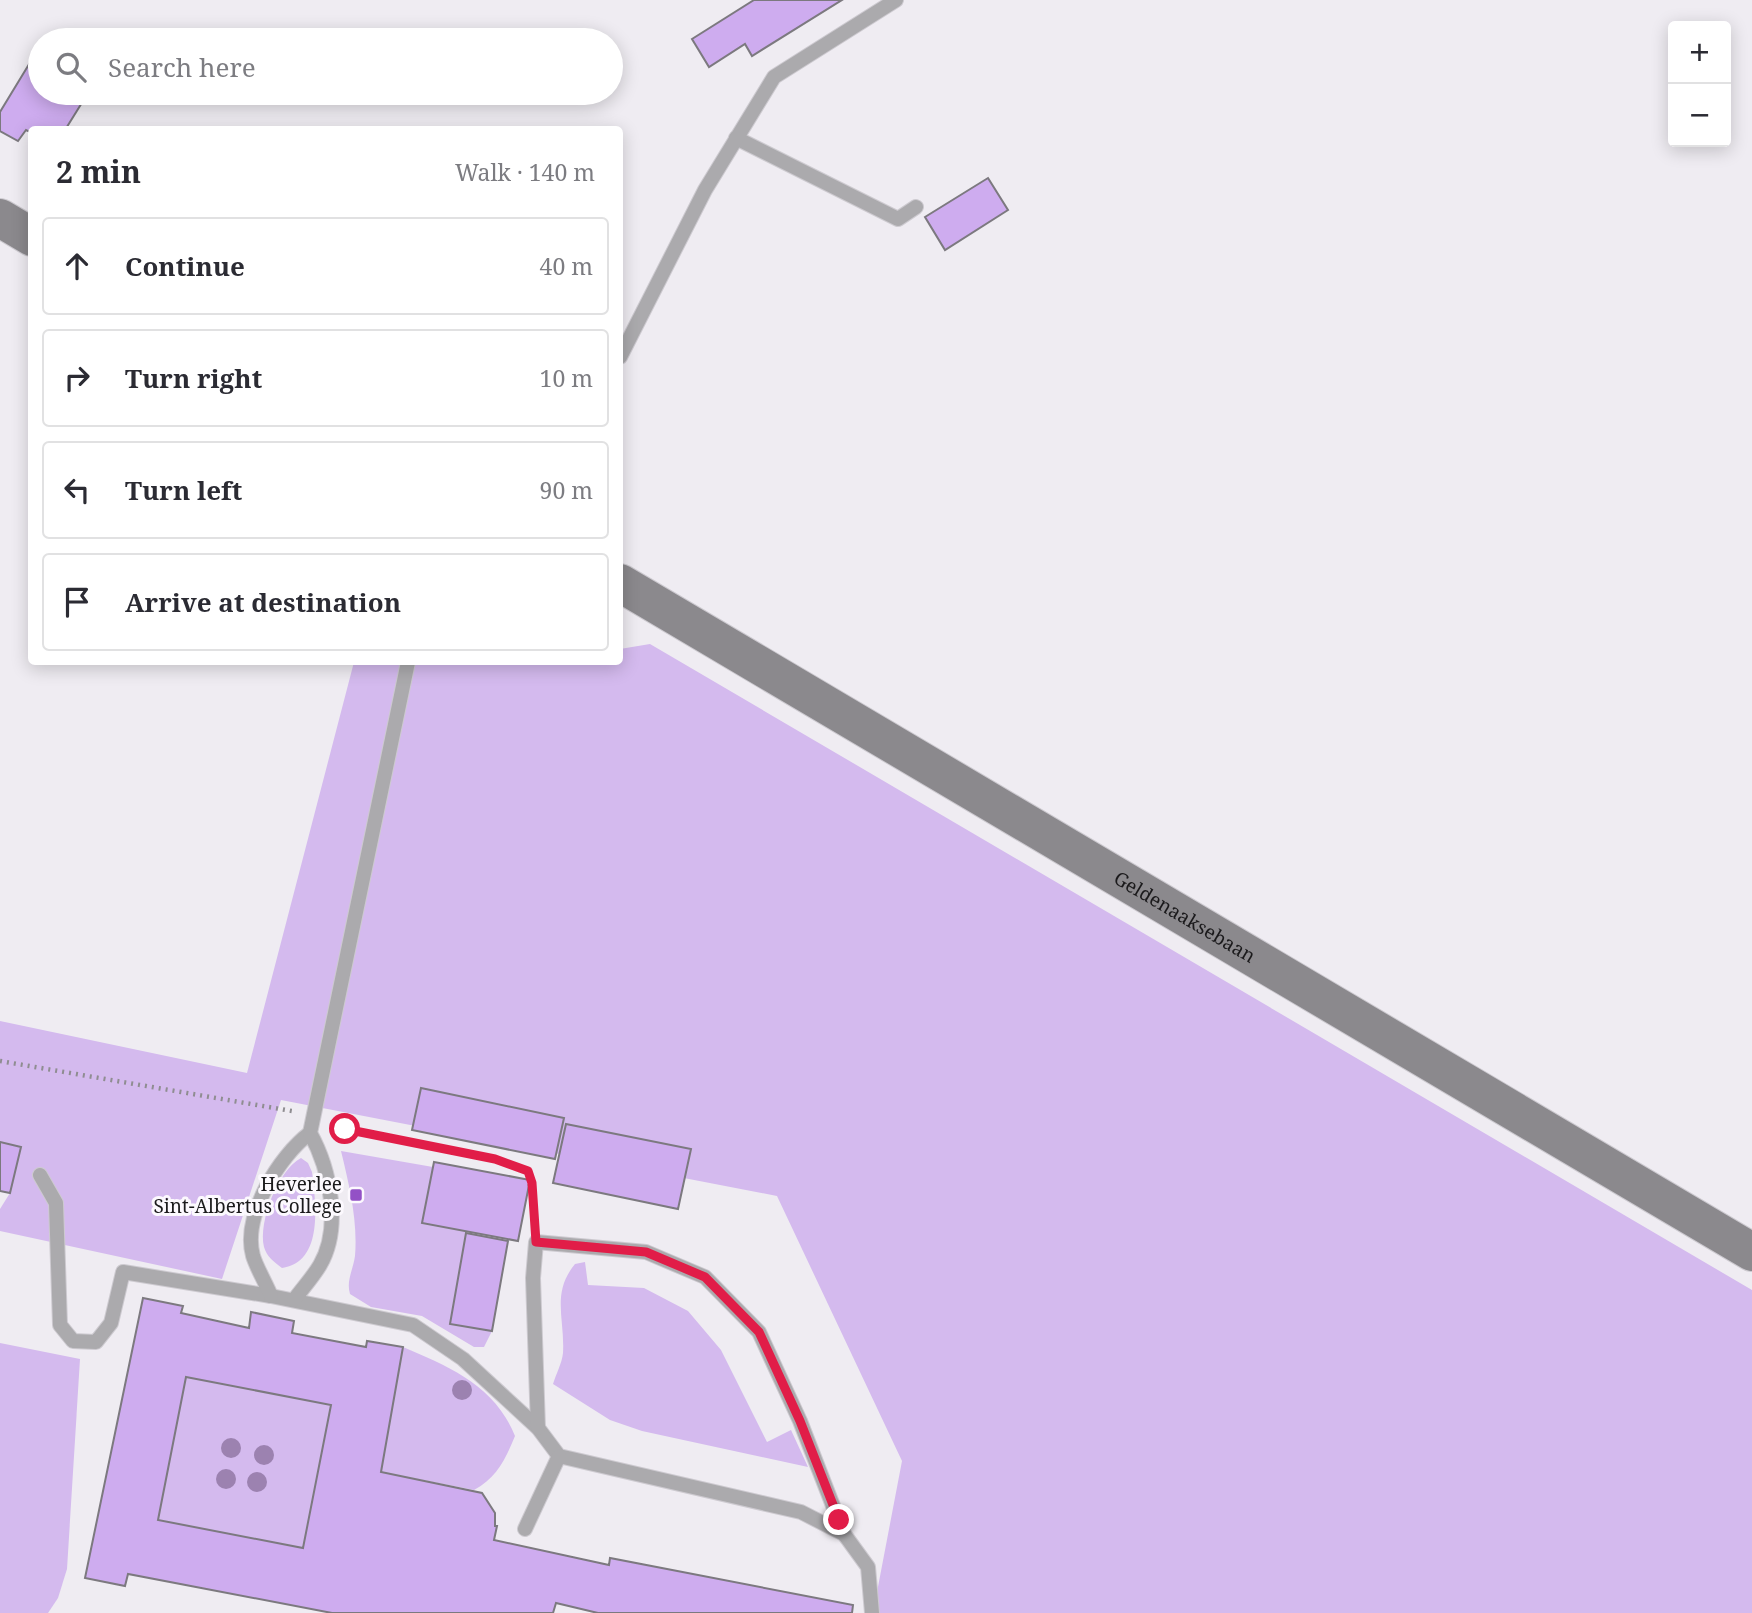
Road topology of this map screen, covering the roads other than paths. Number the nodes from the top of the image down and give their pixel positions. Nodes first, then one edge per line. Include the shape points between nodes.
1 (896, 0) edge
2 (736, 138) junction
3 (916, 206) dead end
4 (0, 218) edge
5 (28, 235) edge
6 (623, 350) edge
7 (623, 585) edge
8 (407, 665) edge
9 (310, 1133) junction
10 (40, 1175) dead end
11 (1752, 1252) edge
12 (271, 1296) junction
13 (293, 1300) junction
14 (538, 1428) junction
15 (559, 1456) junction
16 (525, 1529) dead end
17 (844, 1534) junction
18 (872, 1613) edge

1 - 2 lane via 774,77
2 - 3 lane via 898,219
2 - 6 lane
4 - 5 street
7 - 11 street, Geldenaaksebaan
8 - 9 lane
9 - 12 lane via 279,1162 254,1218 253,1254
9 - 13 lane via 327,1175 330,1235 321,1264
10 - 12 lane via 56,1203 60,1325 73,1341 96,1342 111,1323 123,1272
12 - 13 lane
13 - 14 lane via 413,1325 463,1359
14 - 15 lane
14 - 17 lane via 536,1242 646,1252 705,1277 759,1332
15 - 16 lane
15 - 17 lane via 801,1512
17 - 18 lane via 868,1567

